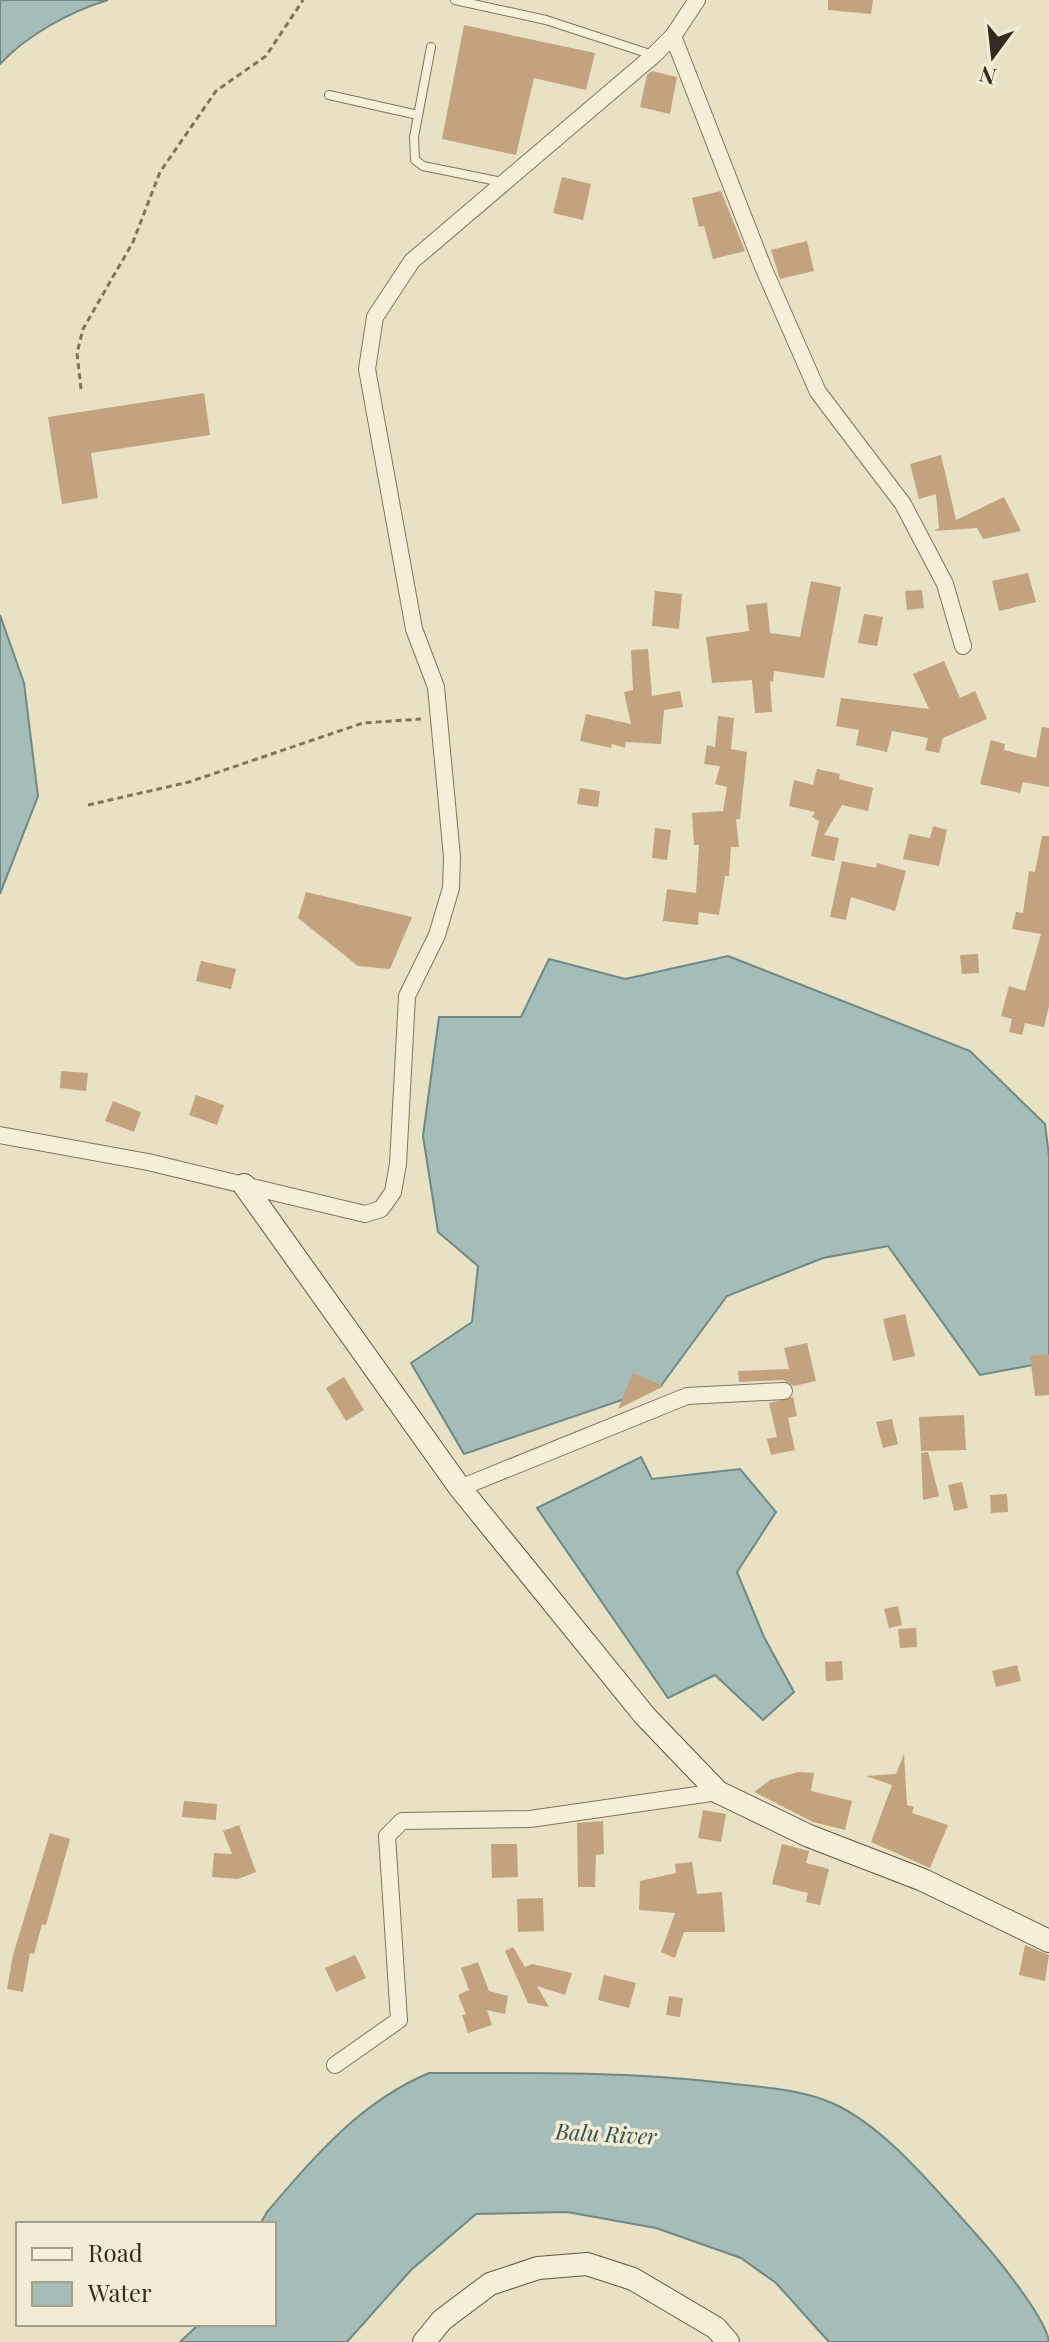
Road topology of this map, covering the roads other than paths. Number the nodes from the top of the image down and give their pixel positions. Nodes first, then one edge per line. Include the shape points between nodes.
1 (455, 0) edge
2 (697, 0) edge
3 (673, 36) junction
4 (431, 47) dead end
5 (654, 55) junction
6 (329, 95) dead end
7 (418, 115) junction
8 (507, 183) junction
9 (963, 646) dead end
10 (0, 1135) edge
11 (244, 1185) junction
12 (784, 1391) dead end
13 (460, 1488) junction
14 (718, 1792) junction
15 (1049, 1941) edge
16 (335, 2065) dead end
17 (424, 2342) edge
18 (728, 2342) edge

1 - 5 lane via 546,20
2 - 3 street
3 - 5 street
3 - 9 street via 818,392 903,504 945,584
4 - 7 lane
5 - 8 street
6 - 7 lane
7 - 8 lane via 415,160
8 - 11 street via 412,261 375,317 367,369 414,629 436,687 451,888 437,935 407,996 393,1192 381,1209 365,1214
10 - 11 street
11 - 13 street
12 - 13 street via 687,1396
13 - 14 street via 645,1716
14 - 15 street
14 - 16 street via 530,1819 402,1821 387,1836 399,2020
17 - 18 street via 442,2320 490,2284 538,2268 587,2264 633,2279 716,2328

